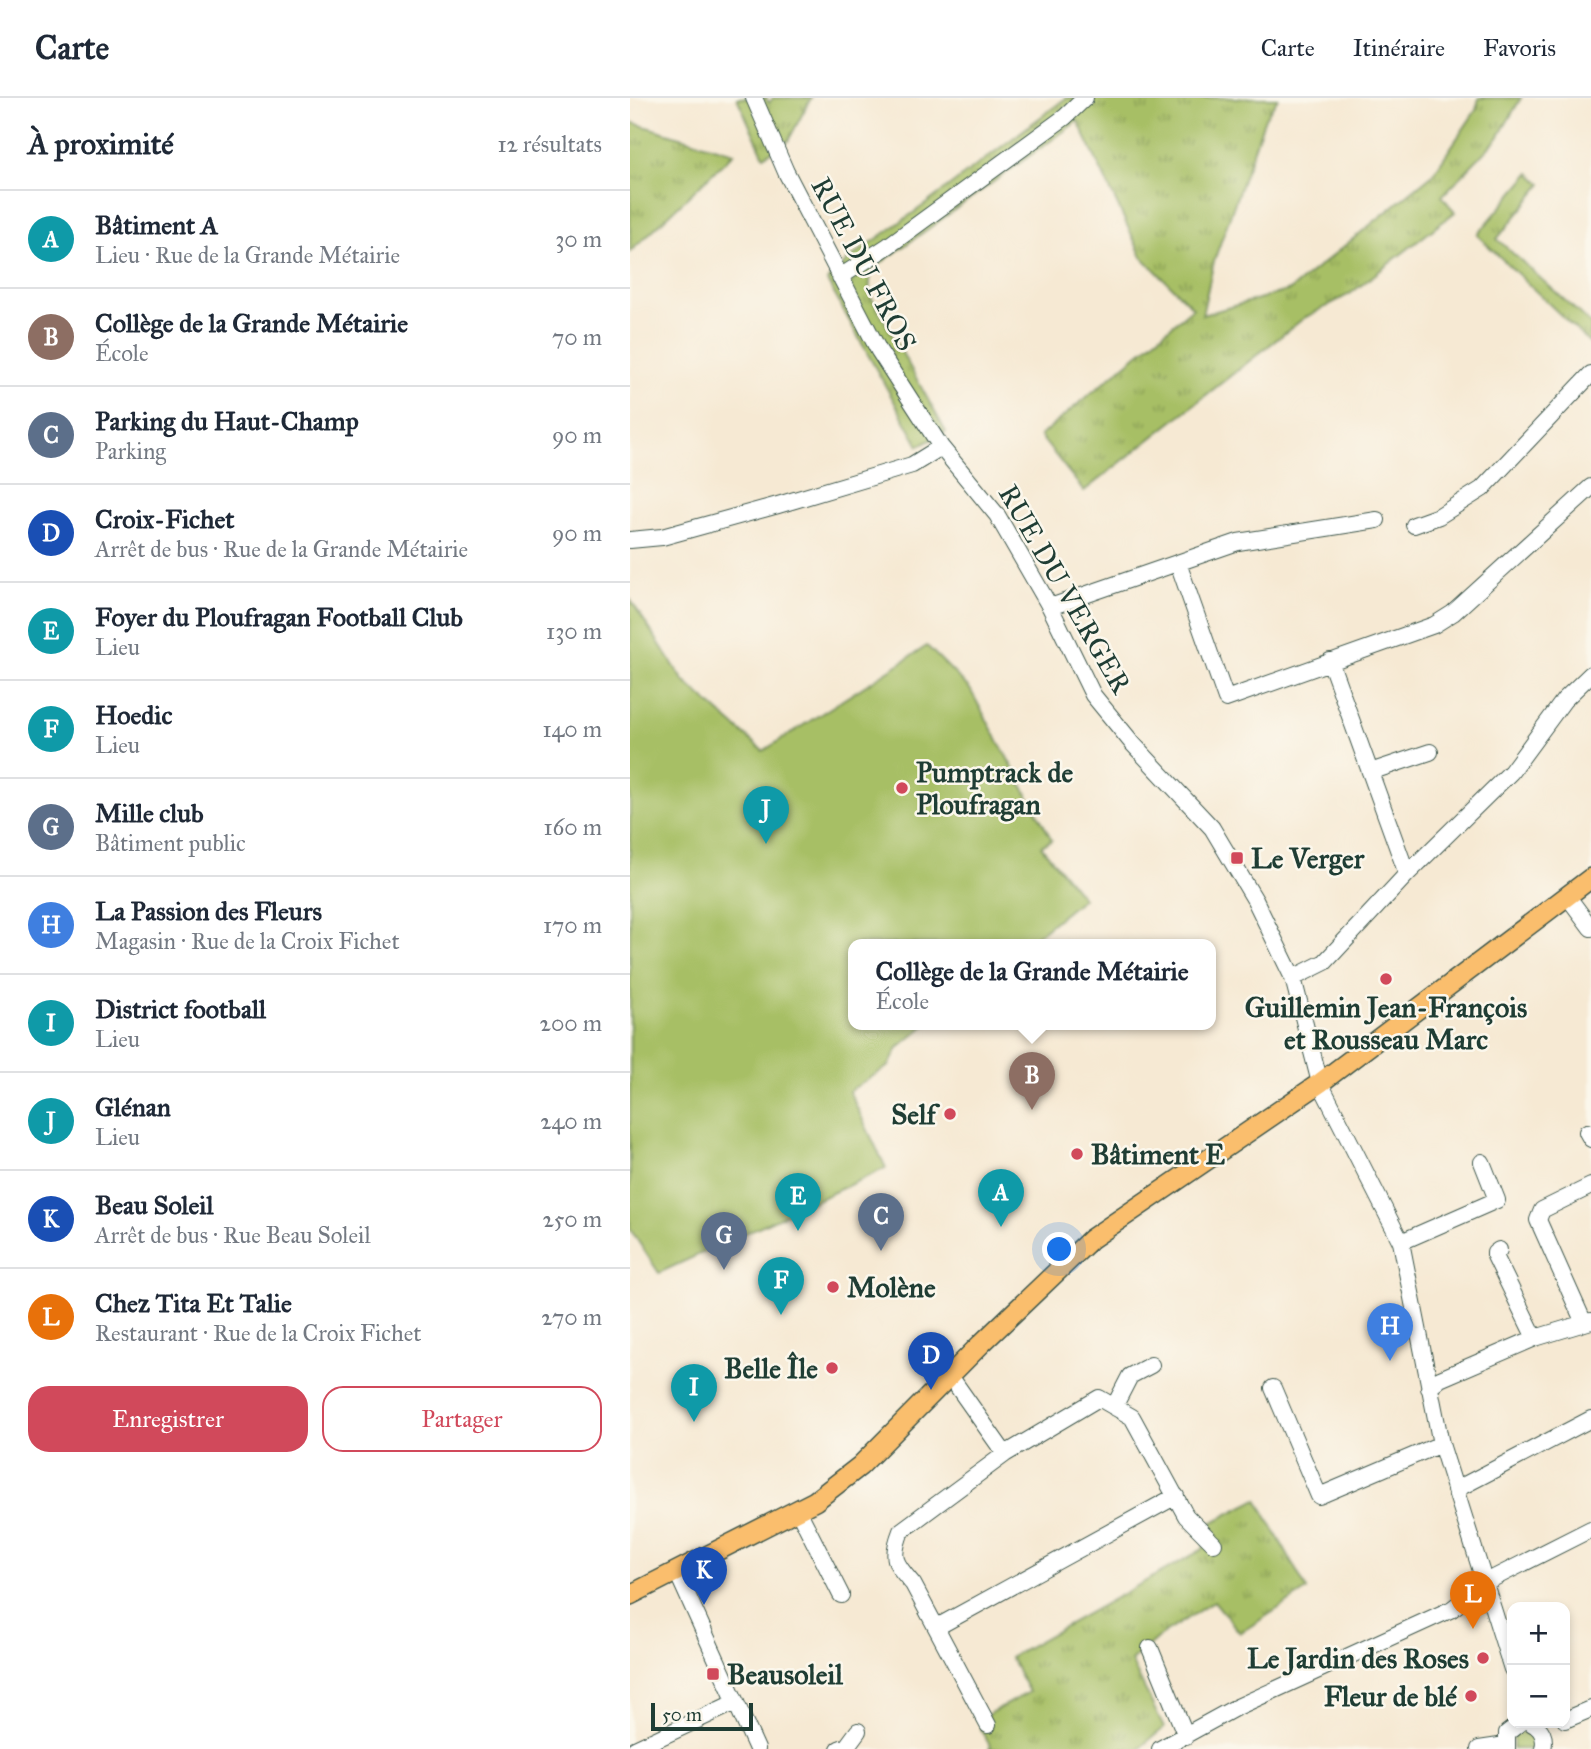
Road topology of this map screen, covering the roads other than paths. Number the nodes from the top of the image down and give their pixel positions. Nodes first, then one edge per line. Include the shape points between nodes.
1 (754, 98) edge
2 (1085, 98) edge
3 (840, 277) junction
4 (1591, 374) edge
5 (942, 447) junction
6 (1591, 487) edge
7 (1377, 520) dead end
8 (1415, 525) dead end
9 (630, 540) edge
10 (1178, 563) junction
11 (1050, 607) junction
12 (1330, 662) junction
13 (1591, 674) edge
14 (1430, 752) dead end
15 (1370, 772) junction
16 (1407, 874) junction
17 (1591, 878) edge
18 (1568, 897) junction
19 (1591, 928) edge
20 (1293, 978) junction
21 (1320, 1083) junction
22 (1482, 1162) dead end
23 (1591, 1186) edge
24 (1401, 1242) junction
25 (1499, 1250) dead end
26 (1588, 1322) edge
27 (1535, 1338) junction
28 (1151, 1365) dead end
29 (950, 1376) junction
30 (1273, 1388) dead end
31 (1429, 1388) junction
32 (1114, 1406) junction
33 (1591, 1419) edge
34 (1441, 1444) junction
35 (1004, 1454) junction
36 (1455, 1490) junction
37 (1176, 1496) junction
38 (798, 1510) junction
39 (1591, 1529) edge
40 (1214, 1544) dead end
41 (677, 1572) junction
42 (1486, 1582) junction
43 (630, 1595) edge
44 (841, 1595) dead end
45 (937, 1627) junction
46 (1150, 1648) dead end
47 (1511, 1665) edge
48 (736, 1702) junction
49 (1591, 1709) edge
50 (1570, 1718) edge
51 (988, 1725) dead end
52 (1511, 1728) edge
53 (1538, 1728) edge
54 (858, 1731) dead end
55 (1173, 1744) edge
56 (1507, 1747) edge
57 (635, 1749) edge
58 (757, 1749) edge
59 (839, 1749) edge
60 (1479, 1749) edge
61 (1544, 1749) edge

1 - 3 street, RUE DU FROS
2 - 3 street via 1054,125
3 - 5 street, RUE DU FROS via 878,351
4 - 8 street via 1482,489
5 - 9 street via 912,465 778,505 662,537
5 - 11 street, RUE DU VERGER via 997,515
6 - 12 street via 1434,625
7 - 10 street via 1238,542
10 - 11 street
10 - 12 street via 1226,699
11 - 20 street, RUE DU VERGER via 1093,695 1212,828 1255,900
12 - 15 street
13 - 16 street via 1564,700 1511,772
14 - 15 street
15 - 16 street
16 - 20 street via 1325,962
17 - 18 main road
18 - 19 street
18 - 21 main road
20 - 21 street, RUE DU VERGER
21 - 24 street, RUE DU VERGER
21 - 29 main road via 1091,1239
22 - 24 street via 1497,1200
23 - 26 street via 1542,1210 1538,1220
24 - 31 street, RUE DU VERGER
25 - 27 street via 1495,1256
26 - 27 street
27 - 31 street
28 - 32 street via 1130,1376
29 - 35 street
29 - 38 main road via 859,1466
30 - 34 street via 1319,1496
31 - 34 street, RUE DU VERGER
32 - 35 street via 1100,1398
32 - 37 street via 1132,1417
33 - 36 street
34 - 36 street, RUE DU VERGER
35 - 45 street via 901,1531 894,1549 897,1565
36 - 42 street, RUE DU VERGER
37 - 40 street via 1186,1516
37 - 45 street
38 - 41 main road
38 - 44 street
39 - 42 street
41 - 43 main road
41 - 48 street
42 - 47 street, RUE DU VERGER
42 - 55 street via 1452,1609 1233,1709
45 - 51 street
46 - 55 street
48 - 57 street
48 - 58 street
49 - 50 street
52 - 56 street
53 - 61 street via 1544,1736
54 - 59 street
56 - 60 street

